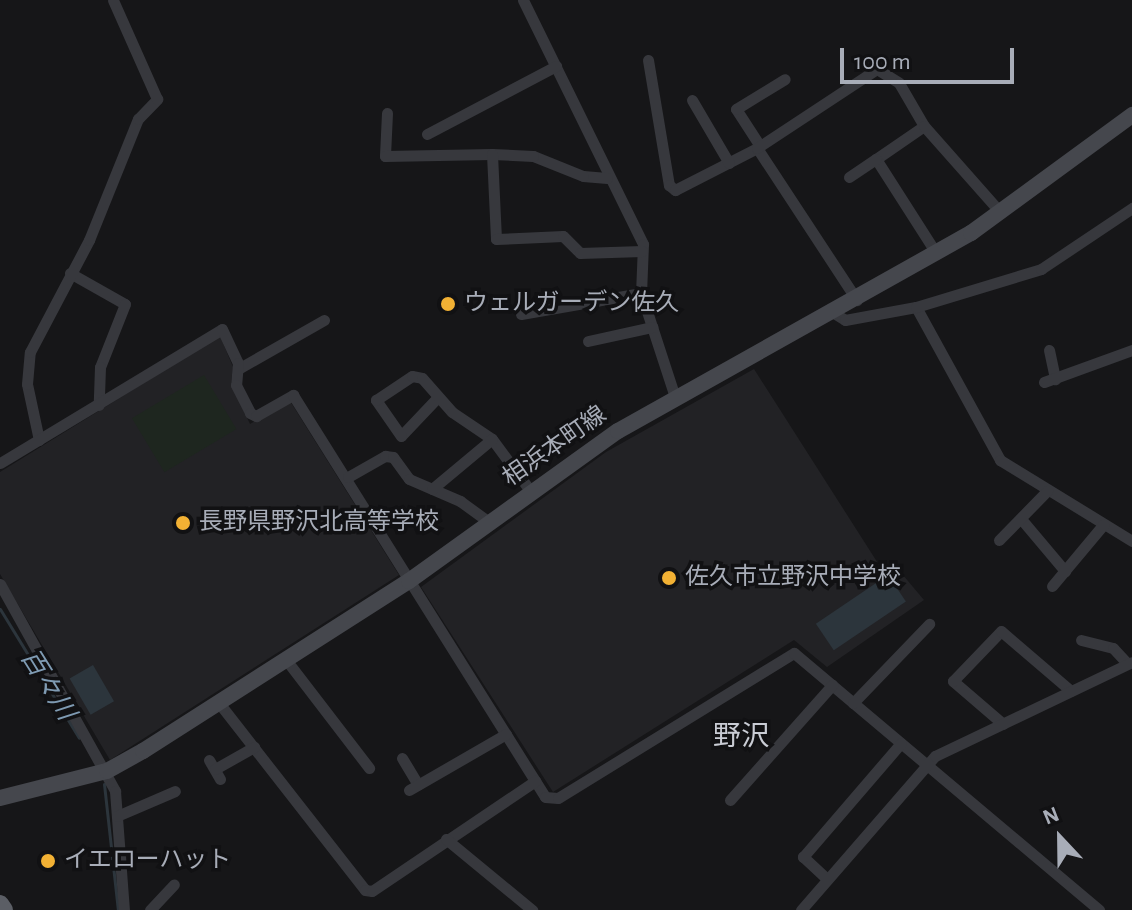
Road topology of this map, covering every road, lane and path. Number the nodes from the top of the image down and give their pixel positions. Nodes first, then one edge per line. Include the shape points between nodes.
1 (113, 0) edge
2 (523, 0) edge
3 (648, 60) dead end
4 (556, 66) junction
5 (785, 79) dead end
6 (692, 100) dead end
7 (387, 113) dead end
8 (1132, 115) edge
9 (924, 126) junction
10 (427, 134) dead end
11 (758, 147) junction
12 (492, 154) junction
13 (876, 159) junction
14 (729, 163) junction
15 (849, 177) dead end
16 (607, 178) junction
17 (1132, 208) edge
18 (1001, 213) junction
19 (642, 251) junction
20 (936, 253) junction
21 (70, 273) junction
22 (641, 293) junction
23 (857, 300) junction
24 (916, 307) junction
25 (834, 313) junction
26 (521, 314) dead end
27 (324, 320) dead end
28 (652, 327) junction
29 (588, 341) dead end
30 (1049, 350) dead end
31 (1132, 350) edge
32 (238, 369) junction
33 (675, 397) junction
34 (437, 398) junction
35 (99, 405) junction
36 (492, 439) junction
37 (39, 440) junction
38 (0, 463) edge
39 (348, 477) junction
40 (432, 489) junction
41 (1047, 491) junction
42 (532, 493) junction
43 (1022, 520) junction
44 (490, 523) junction
45 (1103, 525) junction
46 (999, 540) dead end
47 (1132, 541) edge
48 (1065, 571) junction
49 (409, 581) junction
50 (0, 584) edge
51 (1052, 586) dead end
52 (929, 624) dead end
53 (1081, 640) dead end
54 (287, 661) junction
55 (1129, 662) edge
56 (832, 685) junction
57 (1071, 691) junction
58 (219, 703) junction
59 (853, 703) junction
60 (1003, 724) junction
61 (506, 734) junction
62 (901, 743) junction
63 (254, 747) junction
64 (402, 758) dead end
65 (926, 764) junction
66 (369, 768) dead end
67 (215, 769) dead end
68 (107, 771) junction
69 (535, 781) junction
70 (175, 791) dead end
71 (0, 798) edge
72 (730, 800) dead end
73 (117, 816) junction
74 (446, 839) junction
75 (827, 879) junction
76 (174, 884) dead end
77 (0, 904) edge
78 (4, 910) edge
79 (124, 910) edge
80 (150, 910) edge
81 (532, 910) edge
82 (801, 910) edge
83 (1099, 910) edge

1 - 21 street via 157,99 138,119 89,240
2 - 4 street
3 - 14 street via 669,185 675,190
4 - 10 street
4 - 16 street
5 - 11 street via 736,109
6 - 14 street
7 - 12 street via 385,156
8 - 18 main road, 相浜本町線
9 - 11 street via 899,83 877,69
9 - 13 street
9 - 18 street
11 - 14 street
11 - 23 street
12 - 16 street via 533,156 583,176
12 - 19 street via 496,239 563,236 580,253
13 - 15 street
13 - 20 street
16 - 19 street
17 - 24 street via 1041,269
18 - 20 main road, 相浜本町線
19 - 22 street
20 - 23 main road, 相浜本町線
21 - 35 street via 125,304 100,367
21 - 37 street via 30,352 27,384
22 - 26 street
22 - 28 street
23 - 25 main road, 相浜本町線
24 - 25 street via 845,320
24 - 41 street via 990,448
25 - 33 main road, 相浜本町線
27 - 32 street
28 - 29 street
28 - 33 street
30 - 31 street via 1050,380
32 - 35 street via 222,329
32 - 39 street via 236,385 250,413 256,416 293,395
33 - 42 main road, 相浜本町線
34 - 34 street via 422,378 412,376 376,400 401,436
34 - 36 street
35 - 37 street
36 - 40 street
36 - 42 street
37 - 38 street
39 - 40 street via 385,456 393,457 409,479
39 - 49 street
40 - 44 street
41 - 43 street
41 - 45 street
42 - 44 main road, 相浜本町線
43 - 46 street
43 - 48 street
44 - 49 main road, 相浜本町線
45 - 47 street
45 - 48 street
48 - 51 street
49 - 54 main road, 相浜本町線
49 - 61 street
50 - 68 street
52 - 59 street
53 - 55 street via 1113,648
54 - 58 main road, 相浜本町線
54 - 66 street
55 - 57 street
56 - 59 street
56 - 69 street via 794,653 558,798 545,797
56 - 72 street
57 - 60 street
57 - 60 street via 1001,631 953,681
58 - 63 street
58 - 68 main road, 相浜本町線
59 - 62 street
60 - 65 street
61 - 64 street via 413,787
61 - 69 street
62 - 65 street
62 - 75 street via 803,857
63 - 67 street
63 - 74 street via 365,890 372,891
65 - 75 street
65 - 83 street
68 - 71 main road, 相浜本町線
68 - 73 street
69 - 74 street
70 - 73 street
73 - 79 street
74 - 81 street
75 - 82 street
76 - 80 street
77 - 78 highway

